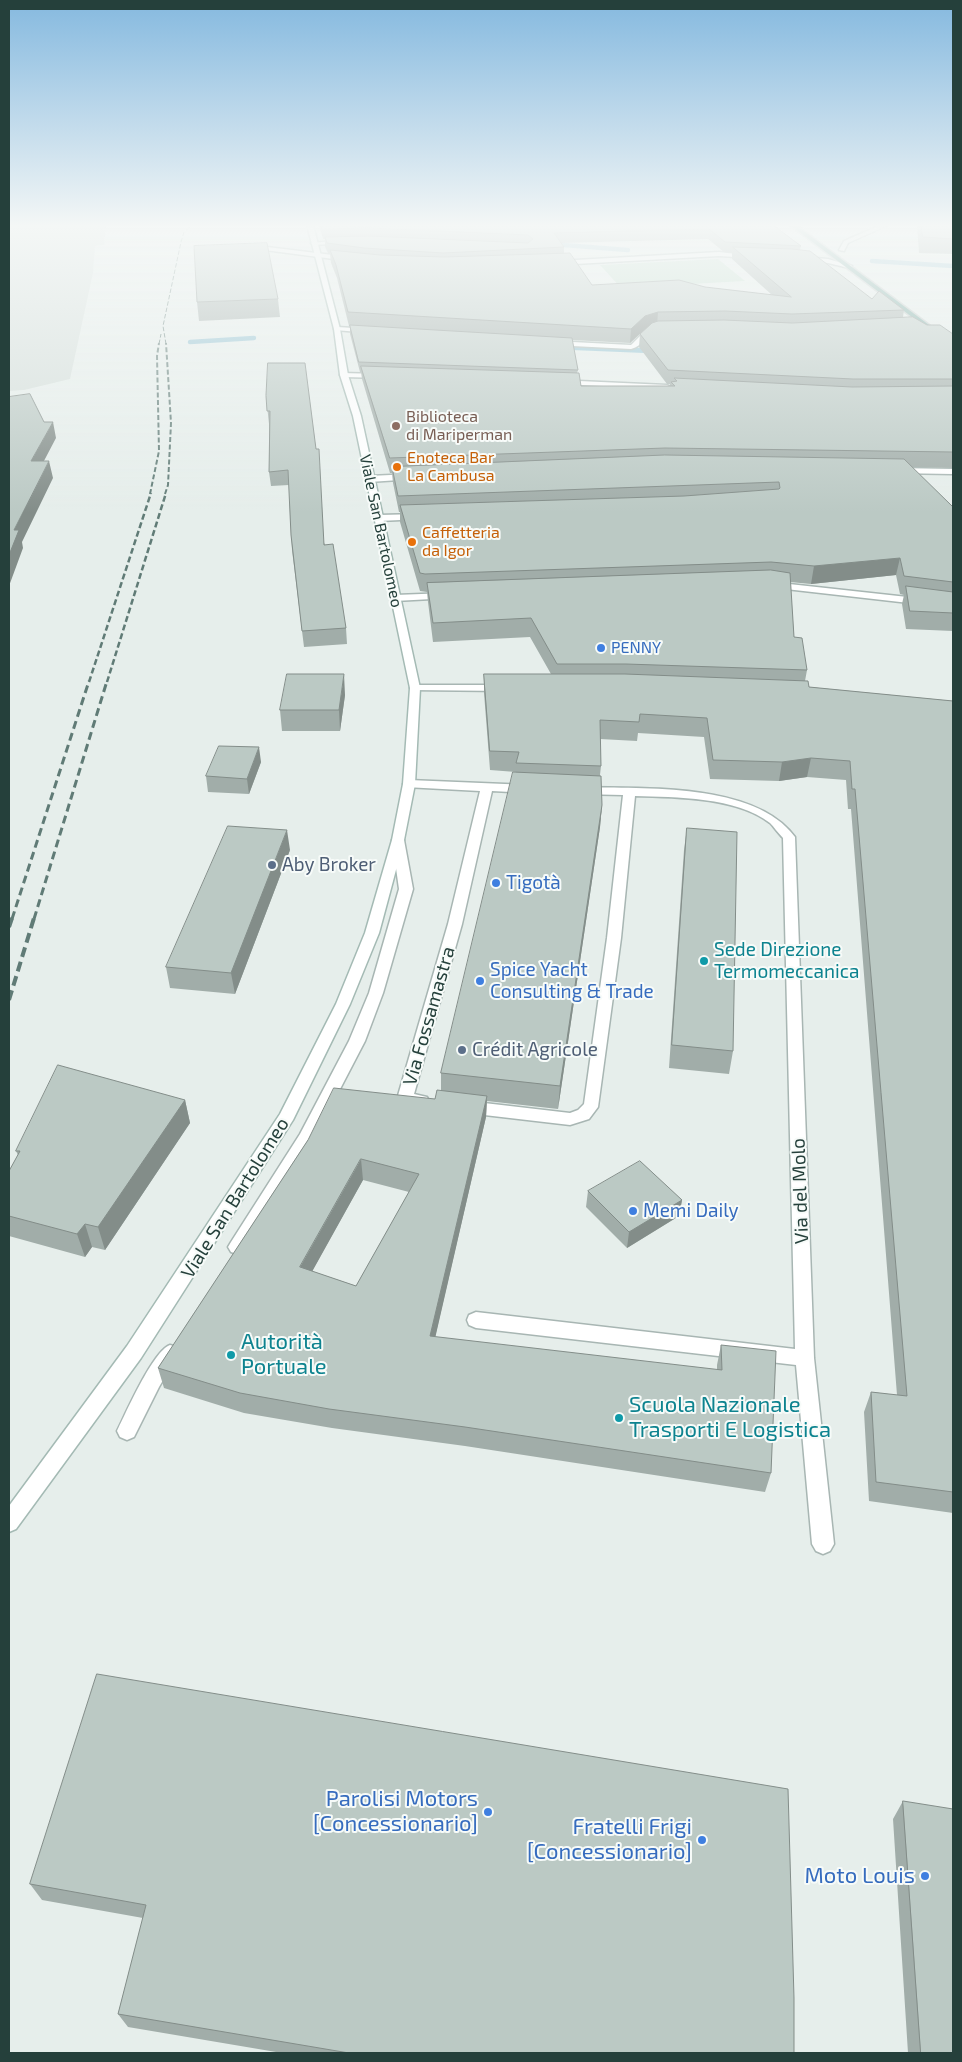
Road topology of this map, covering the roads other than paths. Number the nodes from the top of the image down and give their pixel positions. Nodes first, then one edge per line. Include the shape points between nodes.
1 (335, 321) edge
2 (921, 321) edge
3 (918, 326) edge
4 (927, 326) junction
5 (337, 329) junction
6 (667, 330) edge
7 (376, 332) edge
8 (544, 342) edge
9 (953, 346) edge
10 (344, 374) junction
11 (389, 376) edge
12 (554, 382) edge
13 (680, 388) edge
14 (884, 471) edge
15 (953, 472) edge
16 (417, 477) edge
17 (370, 479) junction
18 (427, 517) edge
19 (379, 518) junction
20 (758, 584) edge
21 (460, 596) edge
22 (395, 598) junction
23 (953, 605) edge
24 (415, 688) junction
25 (518, 688) edge
26 (408, 784) junction
27 (487, 788) junction
28 (544, 790) edge
29 (572, 790) edge
30 (629, 792) junction
31 (398, 840) junction
32 (434, 1103) edge
33 (454, 1105) edge
34 (229, 1260) edge
35 (476, 1320) dead end
36 (177, 1341) edge
37 (805, 1358) junction
38 (128, 1431) dead end
39 (9, 1522) edge
40 (823, 1544) dead end

1 - 5 street, Viale San Bartolomeo
2 - 4 main road
3 - 4 street
4 - 9 main road
5 - 7 street
5 - 10 street, Viale San Bartolomeo
6 - 8 street via 647,332 635,346
10 - 11 street
10 - 17 street, Viale San Bartolomeo via 357,416
12 - 13 street
14 - 15 street
16 - 17 street
17 - 19 street, Viale San Bartolomeo
18 - 19 street
19 - 22 street, Viale San Bartolomeo
20 - 23 street
21 - 22 street
22 - 24 street, Viale San Bartolomeo
24 - 25 street
24 - 26 street, Viale San Bartolomeo
26 - 27 street
26 - 31 street, Viale San Bartolomeo
27 - 28 street
27 - 32 street, Via Fossamastra via 455,924 405,1099
29 - 30 street
30 - 33 street via 614,938 590,1110 570,1119
30 - 37 street, Via del Molo via 738,802 774,820 784,827 789,837
31 - 34 street, Viale San Bartolomeo via 406,890 376,993 307,1137
31 - 39 street, Viale San Bartolomeo via 372,932 344,1004 287,1116 134,1352
35 - 37 street
36 - 38 street via 152,1381
37 - 40 street, Via del Molo

